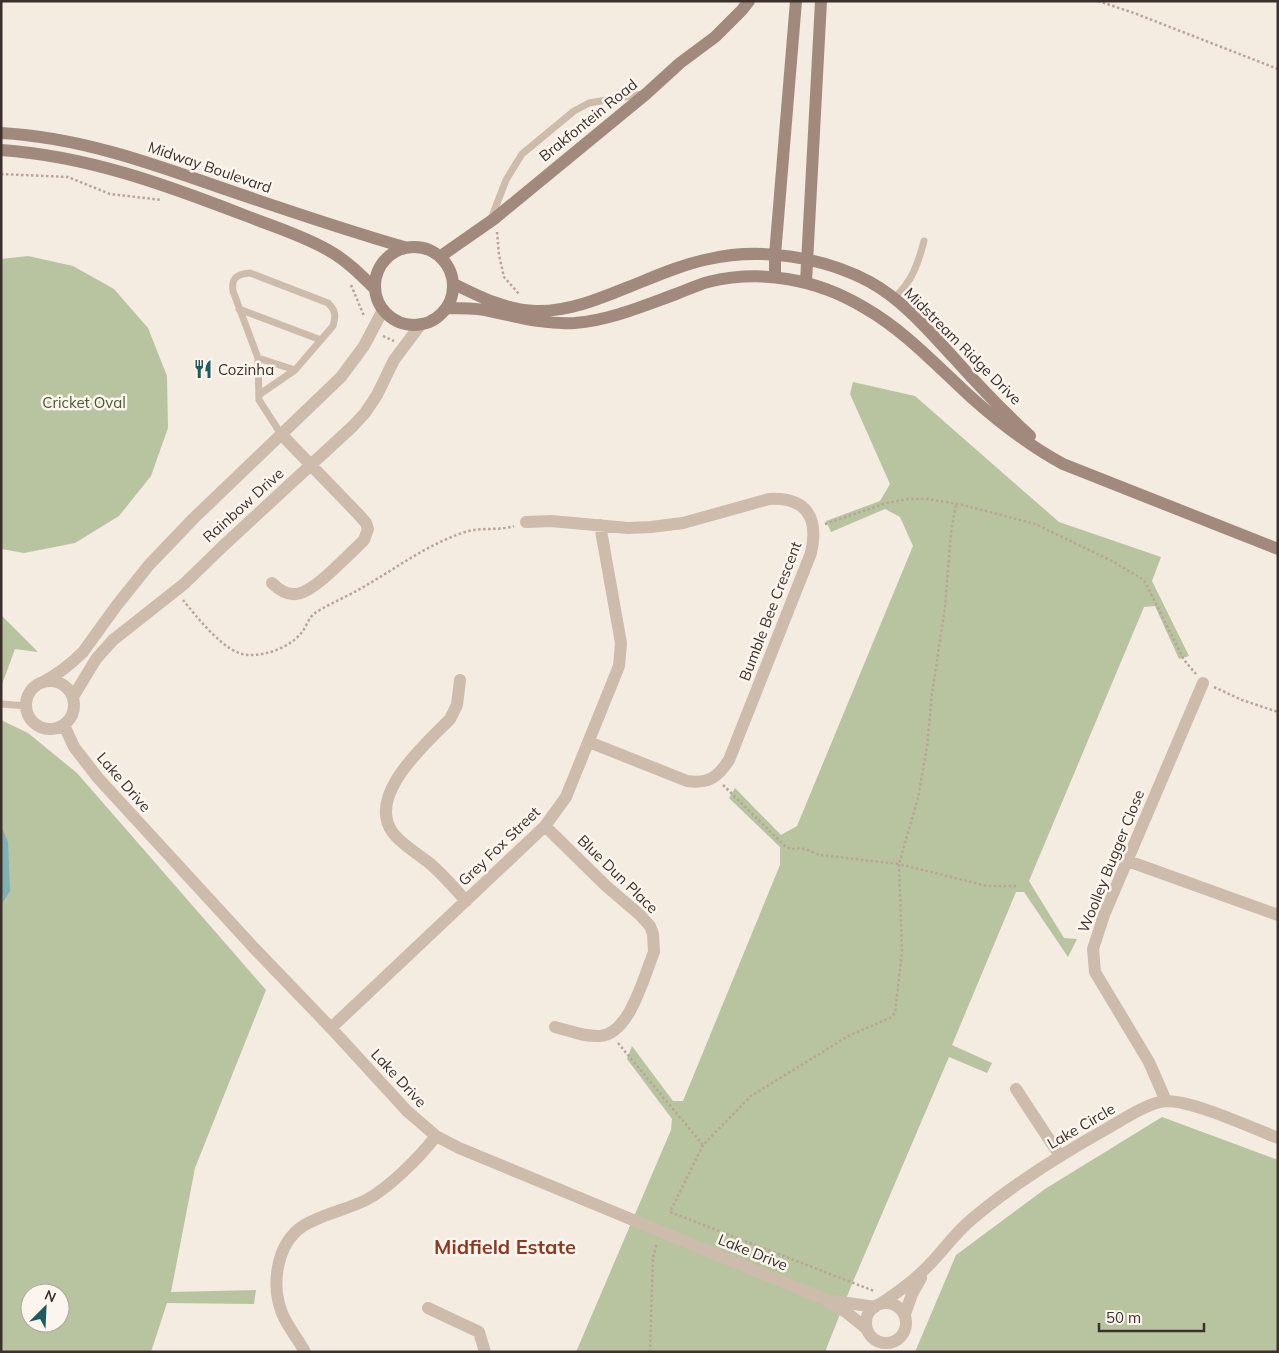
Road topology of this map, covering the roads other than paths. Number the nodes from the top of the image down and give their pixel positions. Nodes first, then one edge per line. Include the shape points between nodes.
1 (749, 1) edge
2 (796, 1) edge
3 (802, 1) edge
4 (821, 1) edge
5 (794, 28) junction
6 (646, 94) junction
7 (1, 134) edge
8 (1, 150) edge
9 (494, 219) junction
10 (924, 241) dead end
11 (404, 248) junction
12 (775, 255) junction
13 (441, 256) junction
14 (808, 259) junction
15 (775, 276) junction
16 (806, 282) junction
17 (454, 284) junction
18 (375, 289) junction
19 (894, 298) junction
20 (447, 308) junction
21 (239, 309) junction
22 (383, 310) junction
23 (421, 324) junction
24 (321, 340) junction
25 (258, 358) junction
26 (295, 370) junction
27 (260, 394) junction
28 (281, 434) junction
29 (1063, 464) junction
30 (311, 466) junction
31 (526, 522) road end
32 (600, 525) junction
33 (1278, 549) edge
34 (272, 583) dead end
35 (460, 680) dead end
36 (41, 683) junction
37 (1203, 683) road end
38 (73, 698) junction
39 (1, 704) edge
40 (27, 706) junction
41 (64, 725) junction
42 (589, 742) junction
43 (546, 826) junction
44 (1128, 861) junction
45 (466, 901) junction
46 (1278, 916) edge
47 (555, 1027) dead end
48 (331, 1028) junction
49 (1016, 1089) dead end
50 (1166, 1101) junction
51 (436, 1136) junction
52 (1278, 1138) edge
53 (1060, 1156) junction
54 (929, 1265) junction
55 (824, 1299) junction
56 (882, 1303) junction
57 (428, 1308) dead end
58 (905, 1314) junction
59 (867, 1329) junction
60 (875, 1340) junction
61 (896, 1346) edge
62 (305, 1352) edge
63 (485, 1352) edge
64 (882, 1352) edge

1 - 6 street, Brakfontein Road via 715,37
2 - 5 street
3 - 5 street
4 - 14 street
5 - 12 street
6 - 9 street, Brakfontein Road
6 - 9 lane via 589,103 574,111 522,154 506,180
7 - 11 street, Midway Boulevard via 20,134 91,146
8 - 18 street via 59,156 100,165 204,199 327,249 349,264
9 - 13 street, Brakfontein Road
10 - 19 lane via 913,275
11 - 13 street, Midway Boulevard via 424,247
11 - 18 street via 391,253 382,263
12 - 14 street, Midstream Ridge Drive
12 - 15 street
12 - 17 street, Midstream Ridge Drive via 710,258 594,300 552,310 509,307
13 - 17 street via 449,267
14 - 16 street
14 - 19 street, Midstream Ridge Drive via 846,271
15 - 16 street, Midstream Ridge Drive
15 - 20 street, Midstream Ridge Drive via 707,282 619,314 574,323 547,323 485,310
16 - 29 street, Midstream Ridge Drive via 839,294 891,325 995,417 1042,453
17 - 20 street
18 - 22 street
19 - 29 street, Midstream Ridge Drive via 920,321 995,403
20 - 23 street via 433,320
21 - 24 lane
21 - 24 lane via 232,283 240,274 250,273 328,303 336,318
21 - 25 lane
22 - 23 street via 400,322
22 - 28 street, Rainbow Drive via 353,363
23 - 30 street, Rainbow Drive via 394,360 364,413
24 - 26 lane
25 - 26 lane
25 - 27 lane
26 - 27 lane
27 - 28 lane via 262,406
28 - 30 street
28 - 36 street, Rainbow Drive via 149,565 79,656
29 - 33 street, Midstream Ridge Drive
30 - 34 street via 366,523 368,530 358,546 312,588 296,594 278,589
30 - 38 street, Rainbow Drive via 176,591 104,649
31 - 32 street, Bumble Bee Crescent
32 - 42 street, Grey Fox Street via 621,649 619,666
32 - 42 street, Bumble Bee Crescent via 640,528 683,523 780,498 790,500 808,512 814,528 811,553 729,760 715,777 706,782 687,781
35 - 45 street via 455,712 399,773 389,797 386,817 394,834 431,864
36 - 38 street via 48,681 64,685
36 - 40 street via 29,694
37 - 44 street, Woolley Bugger Close
38 - 41 street via 73,713
39 - 40 lane
40 - 41 street via 29,717 41,727 49,729
41 - 48 street, Lake Drive via 74,747 98,778
42 - 43 street, Grey Fox Street via 566,798
43 - 45 street, Grey Fox Street
43 - 47 street, Blue Dun Place via 650,926 654,952 630,1011 620,1027 602,1036
44 - 46 street
44 - 50 street, Woolley Bugger Close via 1097,933 1094,972 1149,1062
45 - 48 street, Grey Fox Street
48 - 51 street, Lake Drive via 407,1111
49 - 53 street
50 - 52 street via 1191,1106
50 - 53 street, Lake Circle via 1125,1119
51 - 55 street, Lake Drive
51 - 62 street via 379,1191 366,1200 303,1227 288,1243 277,1273 278,1300 282,1314
53 - 54 street, Lake Circle via 994,1201 970,1221
54 - 56 street, Lake Circle
54 - 58 street, Lake Circle
55 - 56 street, Lake Drive
55 - 59 street, Lake Drive
56 - 58 street via 897,1306
56 - 59 street via 867,1317
57 - 63 street via 479,1332
58 - 61 street via 906,1331
59 - 60 street
60 - 61 street
60 - 64 street

